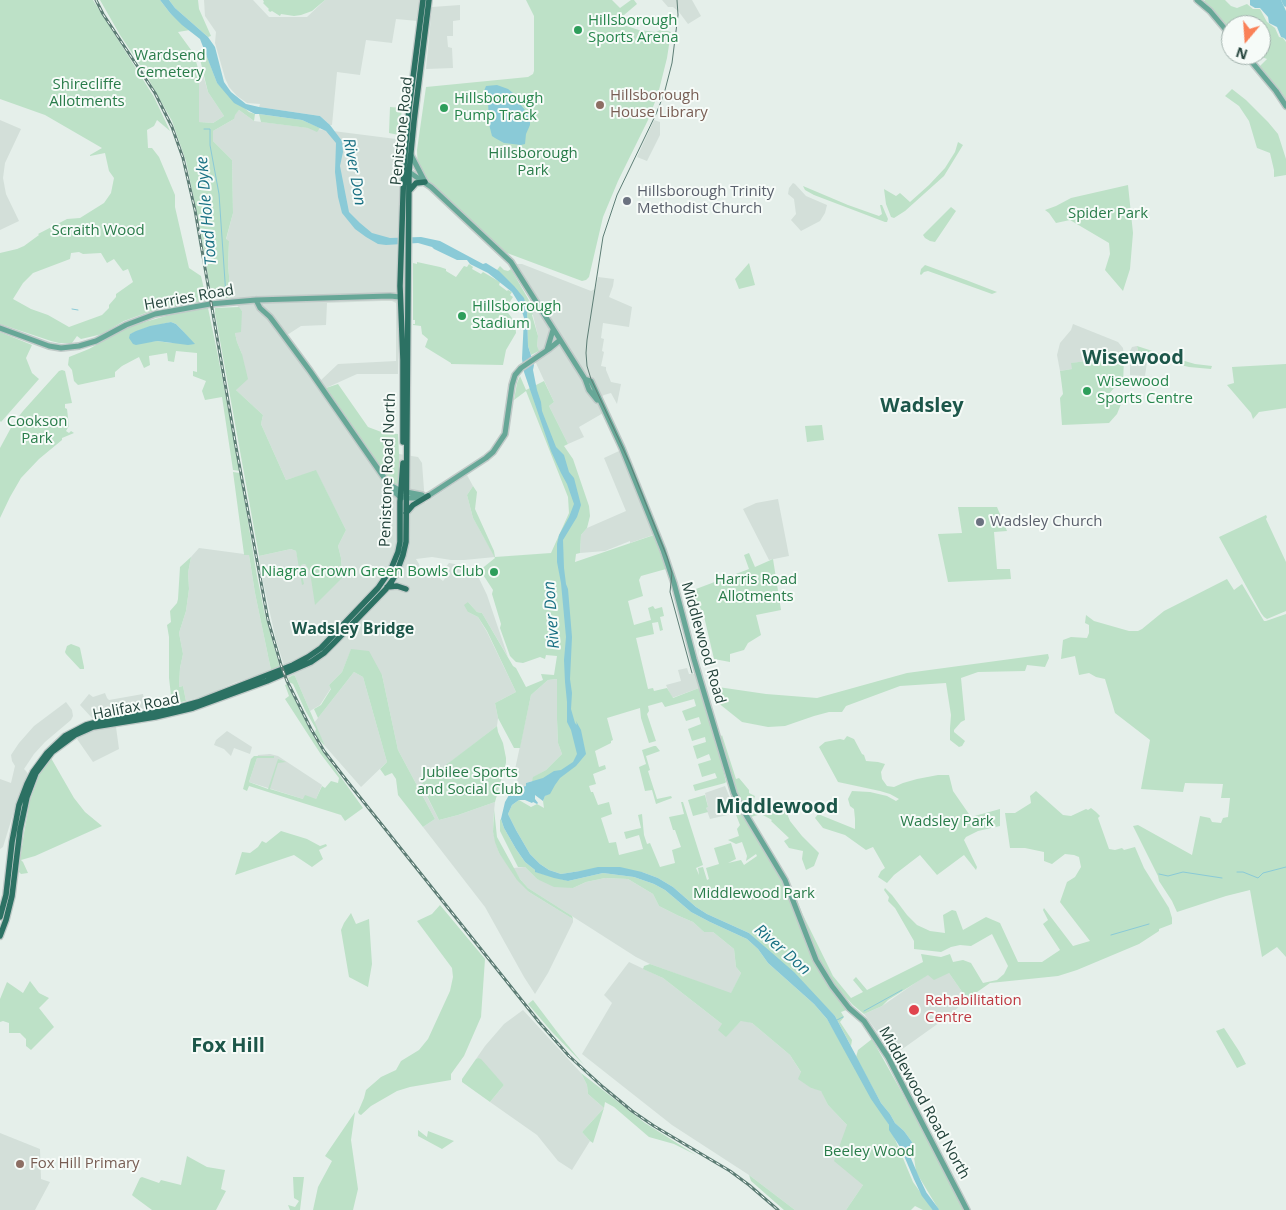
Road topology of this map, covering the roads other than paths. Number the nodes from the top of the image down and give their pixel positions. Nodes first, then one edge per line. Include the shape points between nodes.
1 (423, 0) edge
2 (429, 0) edge
3 (1197, 0) edge
4 (1221, 24) edge
5 (1254, 65) edge
6 (420, 73) junction
7 (413, 80) junction
8 (1286, 106) edge
9 (411, 155) junction
10 (404, 166) junction
11 (409, 172) junction
12 (425, 182) junction
13 (409, 191) junction
14 (402, 202) junction
15 (409, 204) junction
16 (405, 236) junction
17 (405, 251) junction
18 (400, 286) junction
19 (408, 286) junction
20 (390, 296) junction
21 (400, 297) junction
22 (256, 300) junction
23 (0, 328) edge
24 (554, 330) junction
25 (560, 340) junction
26 (546, 350) junction
27 (404, 494) junction
28 (429, 495) junction
29 (406, 513) junction
30 (393, 575) junction
31 (387, 587) junction
32 (406, 589) dead end
33 (317, 654) junction
34 (271, 677) joint
35 (12, 857) junction
36 (796, 908) joint
37 (0, 917) edge
38 (0, 936) edge
39 (967, 1210) edge

1 - 7 highway, Penistone Road
2 - 6 highway, Penistone Road
3 - 4 main road
5 - 8 main road
6 - 7 highway
6 - 9 highway, Penistone Road
7 - 10 highway, Penistone Road
9 - 11 highway, Penistone Road
9 - 12 main road
10 - 11 highway
10 - 14 highway, Penistone Road
11 - 12 main road
11 - 13 highway, Penistone Road
12 - 13 highway via 416,183
12 - 24 main road, Middlewood Road via 514,267
13 - 15 highway, Penistone Road
14 - 15 highway
14 - 16 highway, Penistone Road
15 - 16 highway, Penistone Road
16 - 17 highway, Penistone Road North
17 - 18 highway, Penistone Road North
17 - 19 highway, Penistone Road North
18 - 20 main road
18 - 21 highway, Penistone Road North
19 - 21 highway
19 - 27 highway, Penistone Road North
20 - 21 main road
20 - 22 main road
21 - 27 highway, Penistone Road North via 404,360
22 - 23 main road, Herries Road via 155,314 96,341 71,347 49,346
22 - 27 main road, Herries Road via 393,492
24 - 25 main road, Middlewood Road
24 - 26 main road
25 - 26 main road
25 - 36 main road, Middlewood Road via 588,380 631,469 664,550 734,793 780,871
26 - 28 main road via 521,368 514,378 501,442 486,458
27 - 28 main road
27 - 29 highway, Penistone Road North
27 - 30 highway, Penistone Road North
28 - 29 highway
29 - 30 highway, Penistone Road North via 405,548
30 - 31 highway, Penistone Road North
30 - 33 highway, Penistone Road North
31 - 32 highway
31 - 33 highway, Penistone Road North via 335,642
33 - 34 highway, Penistone Road North
34 - 35 highway, Halifax Road via 232,690 208,703 130,722 92,727 66,741 52,752 36,773
35 - 37 highway, Halifax Road
35 - 38 highway, Halifax Road via 12,896
36 - 39 main road, Middlewood Road North via 819,965 846,1004 871,1030 888,1057

